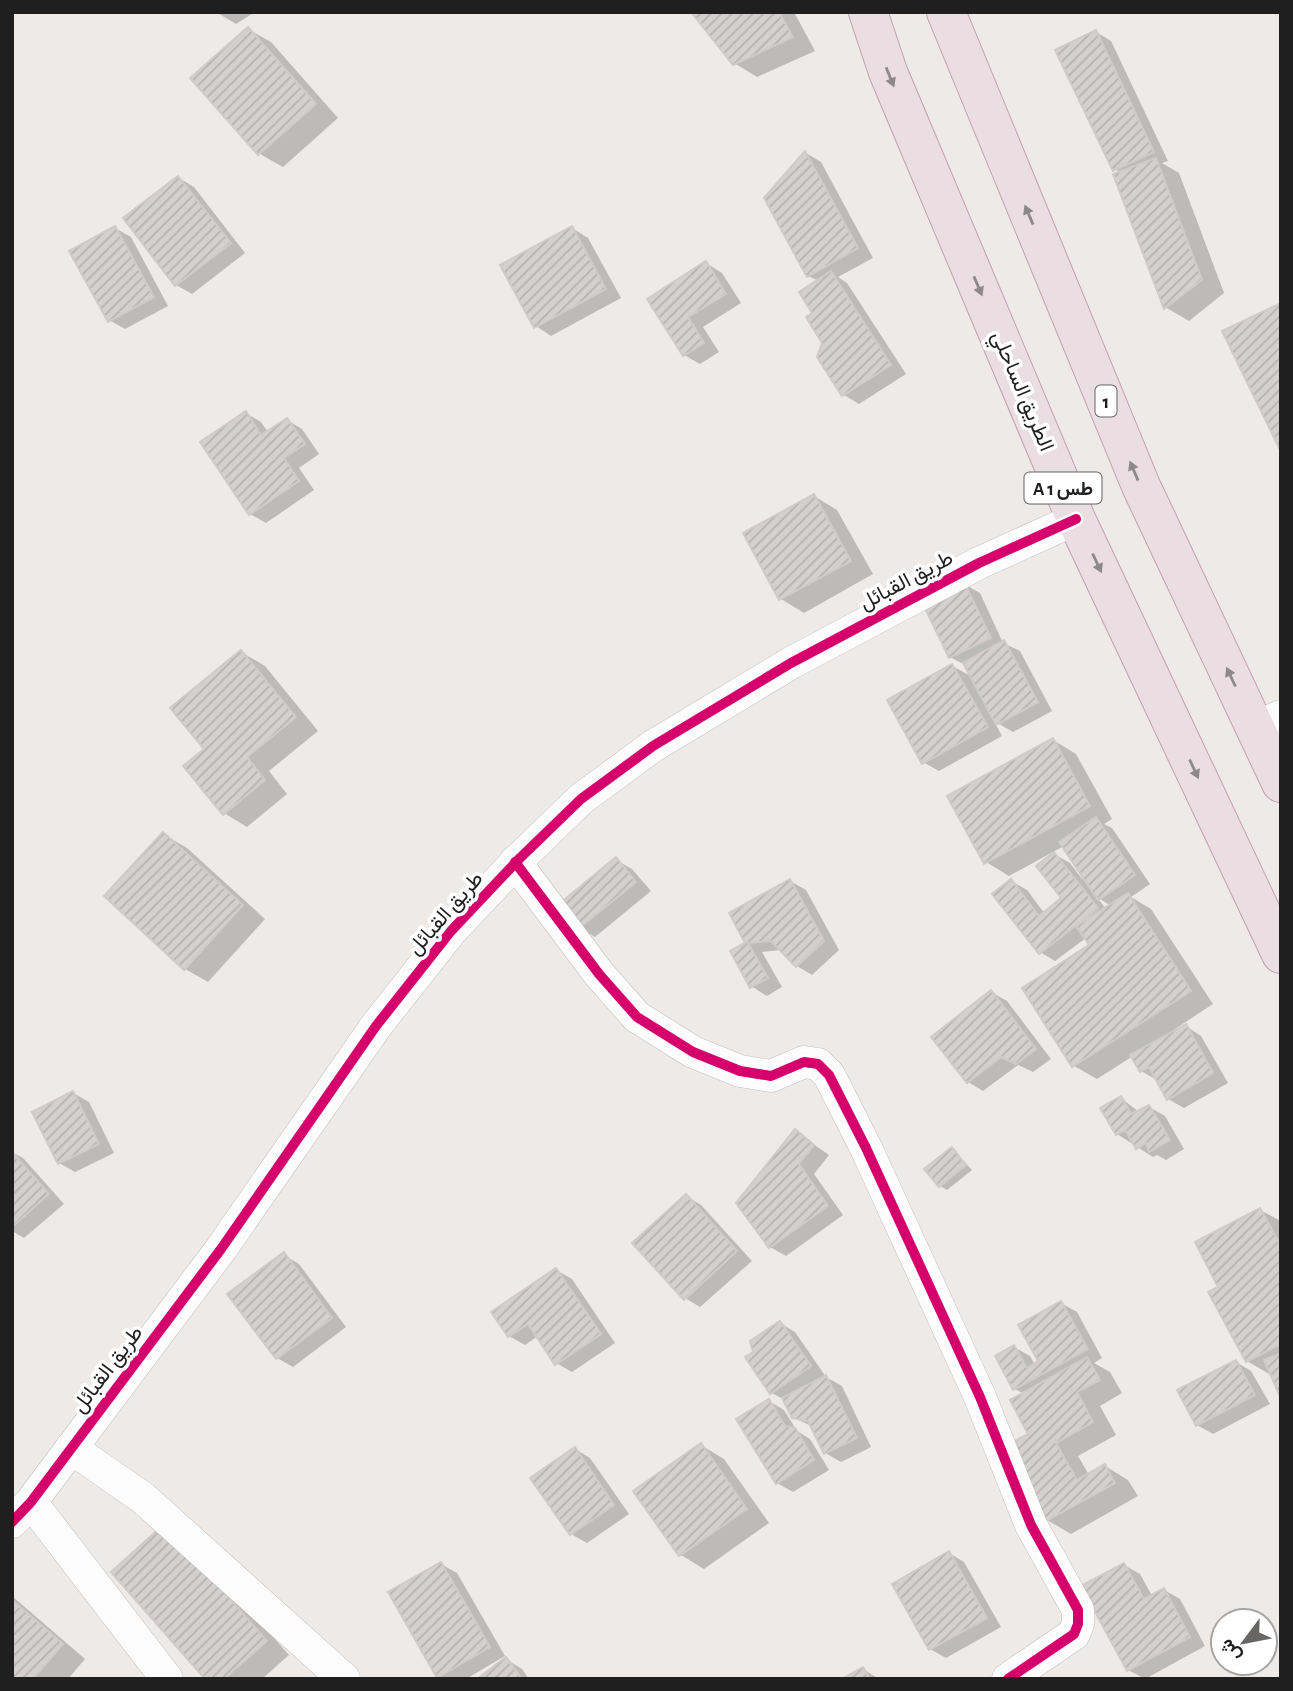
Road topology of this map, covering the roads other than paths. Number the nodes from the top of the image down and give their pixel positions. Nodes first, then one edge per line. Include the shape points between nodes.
1 (868, 12) edge
2 (946, 12) edge
3 (1076, 519) junction
4 (1268, 722) edge
5 (1281, 783) edge
6 (515, 862) junction
7 (1281, 954) edge
8 (71, 1448) junction
9 (22, 1512) edge
10 (167, 1679) edge
11 (344, 1679) edge
12 (1008, 1679) edge

1 -> 3 highway, الطريق الساحلي / A 1 طس via 888,72
4 -> 2 highway, 1 via 1141,486
3 - 6 street, طريق القبائل via 979,563 803,657 653,746 581,799
3 -> 7 highway, الطريق الساحلي / A 1 طس
4 - 5 highway, 1
6 - 8 street, طريق القبائل via 451,932 376,1026 221,1249
6 - 12 street via 636,1017 694,1052 740,1071 771,1076 804,1062 818,1064 829,1075 981,1396 1031,1525 1078,1610 1074,1634
8 - 9 street, طريق القبائل
8 - 11 street via 143,1498
9 - 10 street

